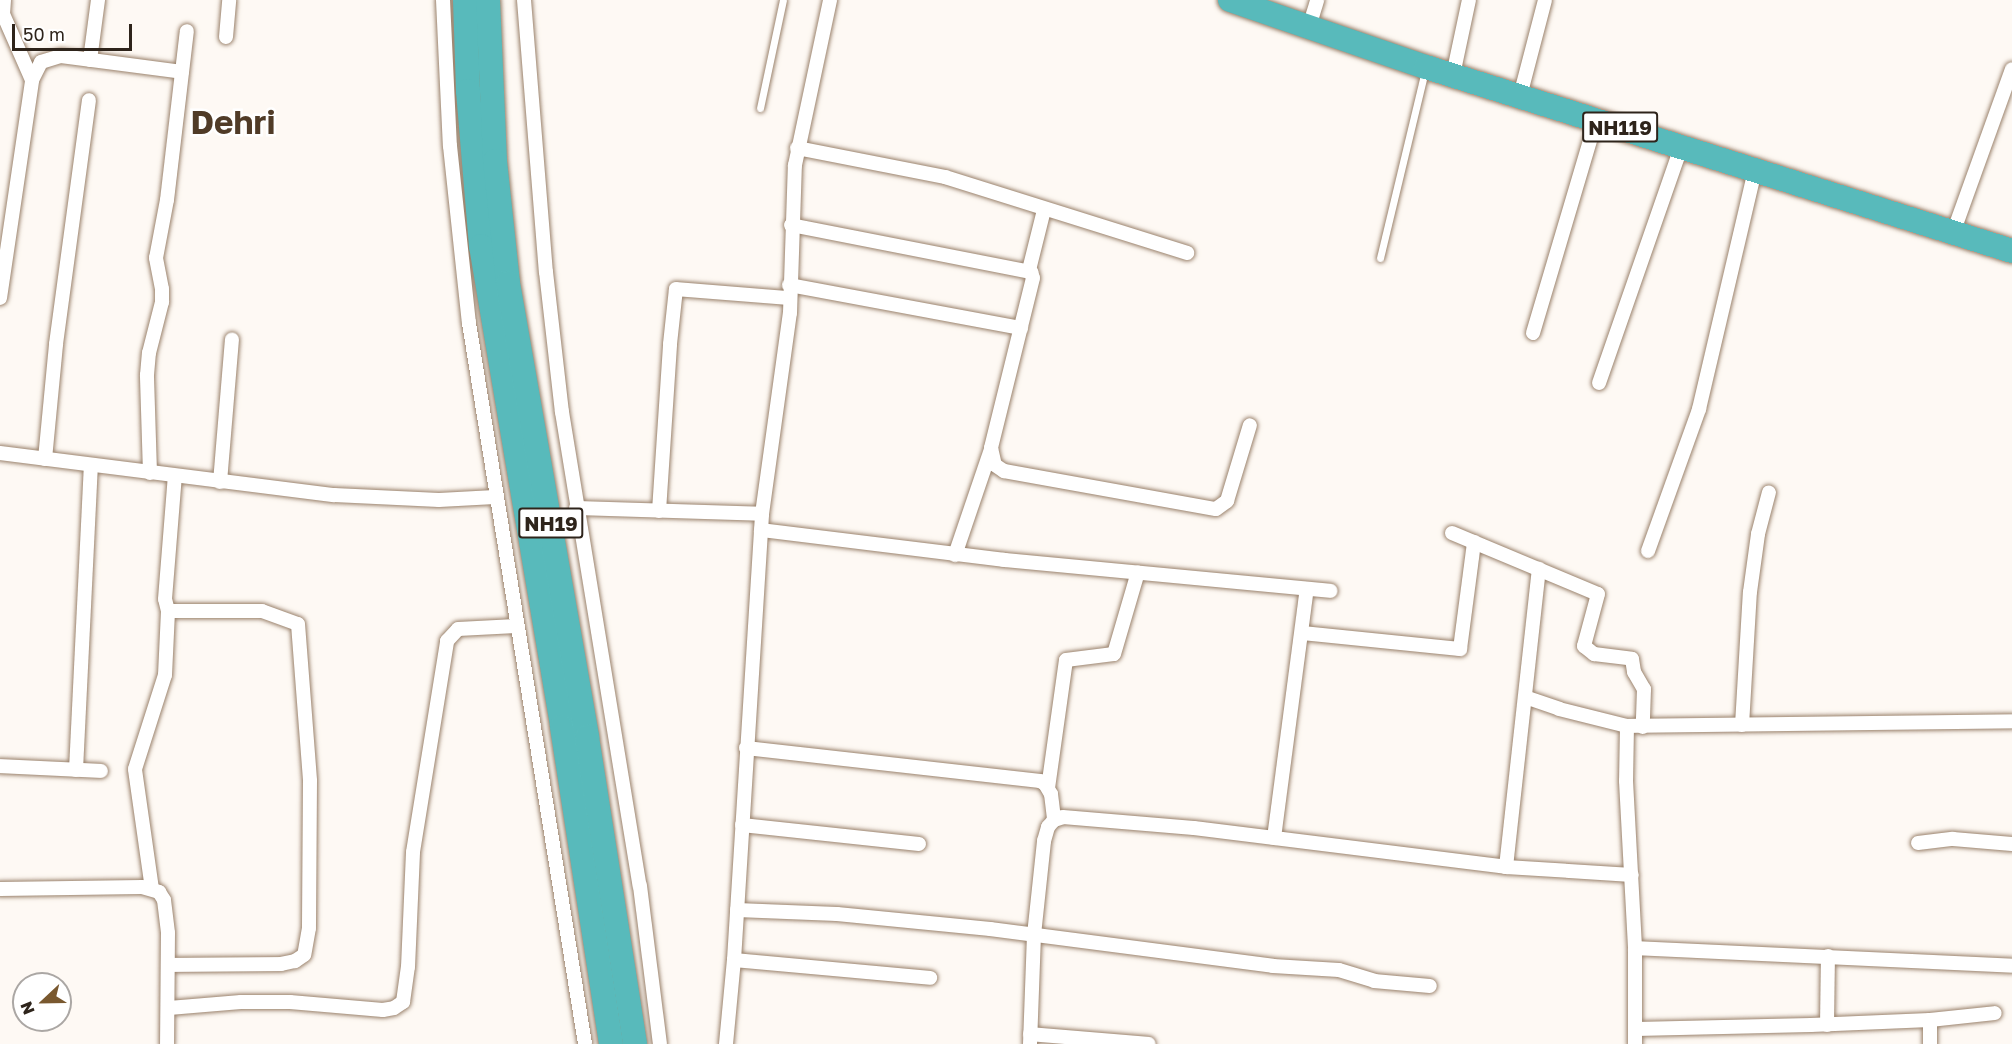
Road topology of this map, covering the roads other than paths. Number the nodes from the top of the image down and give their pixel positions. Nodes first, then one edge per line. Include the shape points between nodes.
1 (4, 0) edge
2 (98, 0) edge
3 (229, 0) edge
4 (443, 0) edge
5 (465, 0) edge
6 (488, 0) edge
7 (524, 0) edge
8 (783, 0) edge
9 (830, 0) edge
10 (1230, 0) edge
11 (1317, 0) edge
12 (1469, 0) edge
13 (1545, 0) edge
14 (1309, 27) junction
15 (187, 31) dead end
16 (226, 37) dead end
17 (90, 60) junction
18 (1426, 67) junction
19 (2012, 69) edge
20 (182, 72) junction
21 (1453, 75) junction
22 (32, 80) junction
23 (1520, 96) junction
24 (89, 100) dead end
25 (760, 108) dead end
26 (1596, 120) junction
27 (1681, 147) junction
28 (797, 148) junction
29 (1755, 170) junction
30 (1044, 210) junction
31 (791, 225) junction
32 (1953, 233) junction
33 (2012, 251) edge
34 (1187, 252) dead end
35 (1380, 258) dead end
36 (1029, 270) junction
37 (789, 292) junction
38 (0, 298) edge
39 (1021, 328) junction
40 (1533, 333) dead end
41 (232, 340) dead end
42 (1599, 383) dead end
43 (1250, 425) dead end
44 (991, 448) junction
45 (0, 453) edge
46 (45, 459) junction
47 (90, 465) junction
48 (150, 473) junction
49 (176, 476) junction
50 (220, 482) junction
51 (1769, 492) dead end
52 (495, 497) junction
53 (576, 508) junction
54 (659, 511) junction
55 (762, 514) junction
56 (761, 530) junction
57 (1452, 533) dead end
58 (1474, 542) junction
59 (1648, 551) dead end
60 (955, 555) junction
61 (1539, 569) junction
62 (1138, 572) junction
63 (1307, 589) junction
64 (1331, 591) dead end
65 (168, 611) junction
66 (516, 626) junction
67 (1302, 633) junction
68 (1525, 697) junction
69 (2012, 721) edge
70 (1742, 725) junction
71 (1627, 726) junction
72 (1643, 727) junction
73 (746, 748) junction
74 (0, 766) edge
75 (76, 770) junction
76 (101, 771) dead end
77 (1048, 788) junction
78 (1054, 820) junction
79 (742, 825) junction
80 (1274, 838) junction
81 (1918, 843) dead end
82 (919, 844) dead end
83 (2012, 844) edge
84 (1506, 867) junction
85 (1632, 875) junction
86 (152, 888) junction
87 (0, 889) edge
88 (737, 910) junction
89 (1034, 935) junction
90 (1635, 948) junction
91 (1828, 956) junction
92 (734, 960) junction
93 (169, 966) junction
94 (2012, 966) edge
95 (930, 978) dead end
96 (1430, 986) dead end
97 (169, 1008) junction
98 (1995, 1013) dead end
99 (1930, 1020) junction
100 (1827, 1025) junction
101 (1636, 1029) junction
102 (1030, 1039) edge
103 (167, 1044) edge
104 (585, 1044) edge
105 (611, 1044) edge
106 (635, 1044) edge
107 (660, 1044) edge
108 (726, 1044) edge
109 (1149, 1044) edge
110 (1635, 1044) edge
111 (1930, 1044) edge

1 - 22 street via 3,14
2 - 17 street
3 - 16 street
4 - 52 street via 455,206
5 - 105 highway, NH19 via 481,246
6 - 106 highway, NH19 via 495,161 508,283
7 - 53 street via 549,302
8 - 25 lane
9 - 28 street
10 - 14 highway, NH119
11 - 14 street
12 - 21 street
13 - 23 street
14 - 18 highway, NH119
15 - 20 street
17 - 20 street
17 - 22 street via 50,58 41,62
18 - 21 highway, NH119
18 - 35 lane
19 - 32 street
20 - 48 street via 156,258 162,302 147,375
21 - 23 highway, NH119
22 - 38 street
23 - 26 highway, NH119
24 - 46 street via 56,344
26 - 27 highway, NH119
26 - 40 street
27 - 29 highway, NH119
27 - 42 street
28 - 30 street via 945,177
28 - 31 street
29 - 32 highway, NH119
29 - 59 street via 1699,409
30 - 34 street
30 - 36 street
31 - 36 street
31 - 37 street
32 - 33 highway, NH119
36 - 39 street via 1034,278
37 - 39 street
37 - 54 street via 676,289
37 - 55 street via 782,382
39 - 44 street
41 - 50 street
43 - 44 street via 1227,501 1216,509 1013,474 995,465
44 - 60 street
45 - 46 street
46 - 47 street
47 - 48 street
47 - 75 street
48 - 49 street
49 - 50 street
49 - 65 street via 165,599
50 - 52 street via 390,499
51 - 70 street via 1750,592
52 - 66 street
53 - 54 street
53 - 107 street via 640,886
54 - 55 street
55 - 56 street
56 - 60 street
56 - 73 street
57 - 58 street
58 - 61 street
58 - 67 street via 1460,649
60 - 62 street
61 - 68 street
61 - 72 street via 1598,594 1584,646 1594,654 1632,659 1644,689
62 - 63 street
62 - 77 street via 1114,654 1066,660
63 - 64 street
63 - 67 street
65 - 86 street via 165,675 135,769
65 - 93 street via 262,611 298,624 310,781 309,928 304,955 281,964
66 - 97 street via 458,628 447,641 413,852 403,1002 383,1010 280,1002
66 - 104 street
67 - 80 street
68 - 71 street
68 - 84 street
69 - 70 street
70 - 72 street
71 - 72 street
71 - 85 street
73 - 77 street via 1040,781
73 - 79 street
74 - 75 street
75 - 76 street
77 - 78 street
78 - 80 street via 1076,817
78 - 89 street via 1044,841
79 - 82 street
79 - 88 street
80 - 84 street
81 - 83 street via 1953,838
84 - 85 street
85 - 90 street
86 - 87 street
86 - 93 street via 164,900
88 - 89 street via 877,917
88 - 92 street
89 - 96 street via 1273,966 1339,970 1374,981
89 - 102 street
90 - 91 street
90 - 101 street
91 - 94 street
91 - 100 street
92 - 95 street
92 - 108 street
93 - 97 street
97 - 103 street
98 - 99 street
99 - 100 street
99 - 111 street
100 - 101 street
101 - 110 street
102 - 109 street

